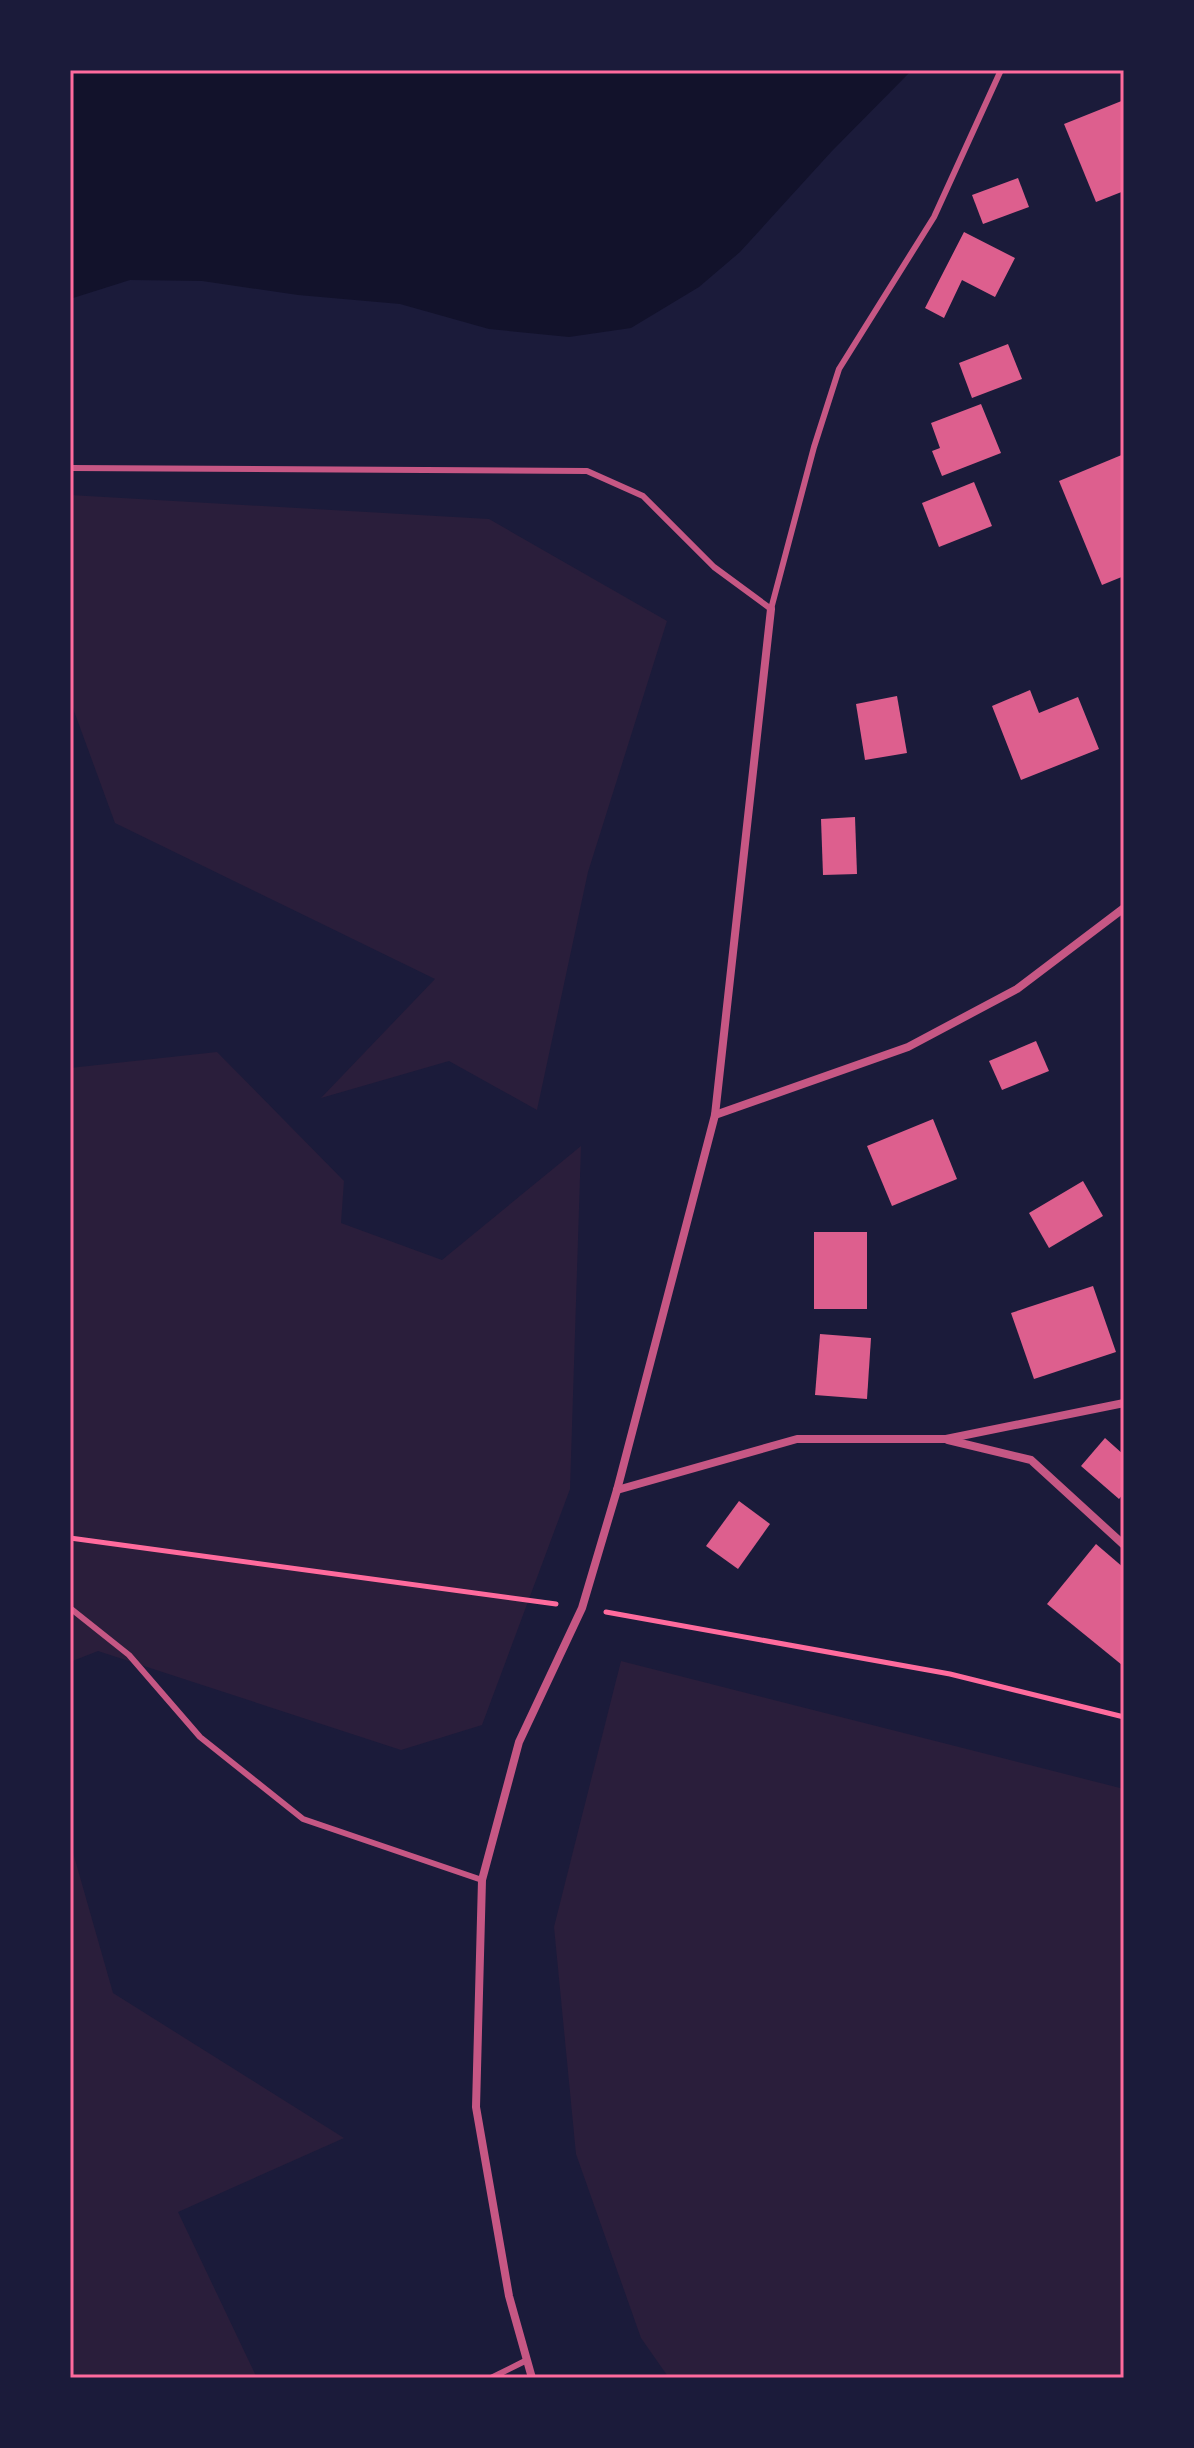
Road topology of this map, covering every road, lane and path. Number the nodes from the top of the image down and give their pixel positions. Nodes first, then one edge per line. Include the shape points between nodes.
1 (1001, 70) edge
2 (70, 468) edge
3 (771, 609) junction
4 (1124, 908) edge
5 (715, 1115) junction
6 (1124, 1403) edge
7 (946, 1439) junction
8 (617, 1490) junction
9 (1124, 1545) edge
10 (70, 1608) edge
11 (482, 1880) junction
12 (527, 2360) junction
13 (491, 2378) edge
14 (532, 2378) edge

1 - 3 lane via 934,217 839,369
2 - 3 lane via 587,471 643,496 714,567
3 - 5 street
4 - 5 street via 1017,989 908,1047
5 - 8 street
6 - 7 street
7 - 8 street via 797,1439
7 - 9 street via 1031,1460
8 - 11 street via 582,1608 519,1742
10 - 11 lane via 129,1655 200,1737 303,1819
11 - 12 street via 476,2107 509,2296
12 - 13 lane
12 - 14 street

